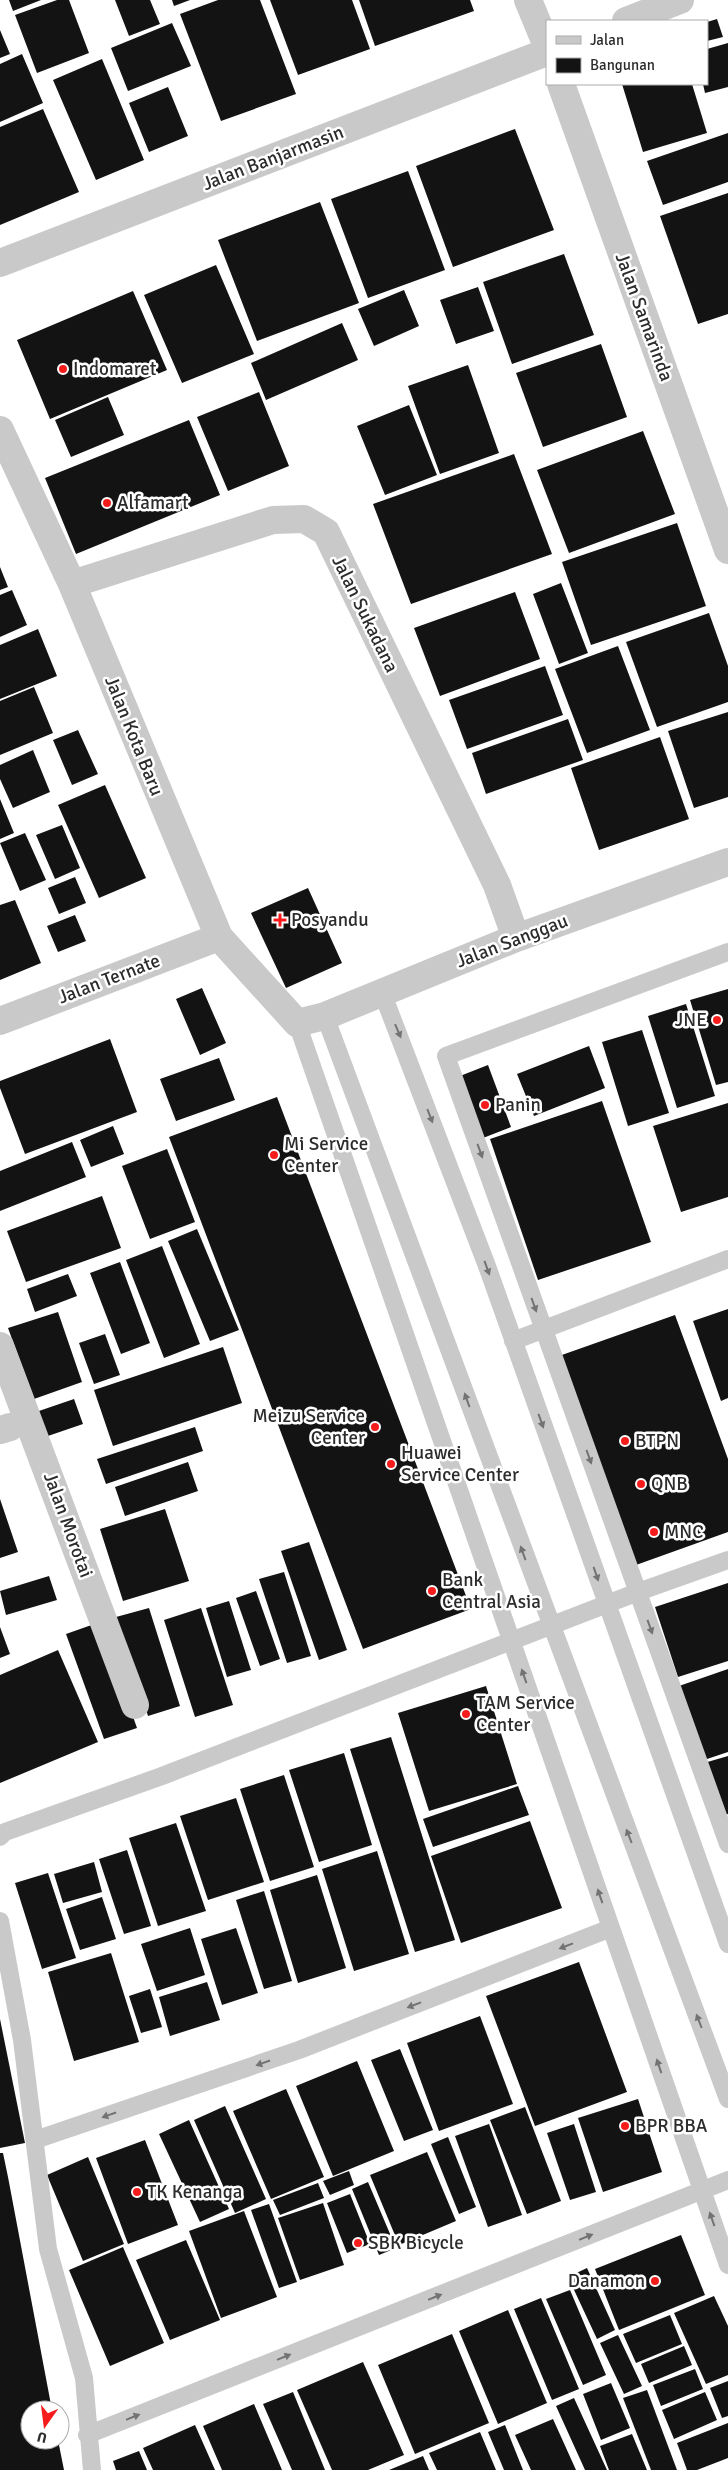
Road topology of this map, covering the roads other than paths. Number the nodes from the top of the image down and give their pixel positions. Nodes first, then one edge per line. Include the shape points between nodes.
1 (528, 0) edge
2 (680, 0) edge
3 (629, 20) edge
4 (546, 44) edge
5 (546, 52) edge
6 (561, 85) edge
7 (0, 263) edge
8 (0, 430) edge
9 (728, 550) edge
10 (72, 584) junction
11 (728, 862) edge
12 (218, 937) junction
13 (516, 938) junction
14 (728, 952) edge
15 (382, 992) junction
16 (325, 1016) junction
17 (0, 1021) edge
18 (297, 1023) junction
19 (728, 1259) edge
20 (543, 1329) junction
21 (513, 1341) junction
22 (0, 1346) edge
23 (728, 1560) edge
24 (638, 1592) junction
25 (606, 1606) junction
26 (551, 1626) junction
27 (512, 1641) junction
28 (135, 1705) dead end
29 (0, 1837) edge
30 (728, 1844) edge
31 (0, 1921) edge
32 (611, 1928) junction
33 (728, 1944) edge
34 (728, 2099) edge
35 (35, 2140) junction
36 (728, 2180) edge
37 (702, 2190) junction
38 (728, 2265) edge
39 (87, 2435) junction
40 (92, 2470) edge

1 - 4 street
2 - 3 street
5 - 7 street, Jalan Banjarmasin
6 - 9 street, Jalan Samarinda
8 - 10 street, Jalan Kota Baru
10 - 12 street, Jalan Kota Baru
10 - 13 street, Jalan Sukadana via 273,520 304,519 326,532 497,885
11 - 13 street, Jalan Sanggau
12 - 17 street, Jalan Ternate
12 - 18 street, Jalan Kota Baru
13 - 15 street, Jalan Sanggau
14 -> 20 lane via 446,1056
15 - 16 street, Jalan Sanggau
15 -> 21 lane
16 - 18 street, Jalan Sanggau
26 -> 16 lane
18 - 27 lane
19 - 20 lane
20 - 21 lane
20 -> 24 lane
21 -> 25 lane
22 - 28 street, Jalan Morotai
23 - 24 lane
24 - 25 lane
24 -> 30 lane
25 - 26 lane
25 - 33 lane
26 - 27 lane
34 -> 26 lane
27 - 29 lane via 162,1776 5,1832
32 -> 27 lane
31 - 35 lane via 22,2040
32 -> 35 lane via 298,2050
37 -> 32 lane
35 - 39 lane via 48,2249 84,2378
36 - 37 lane
38 -> 37 lane
39 -> 37 lane
39 - 40 lane

